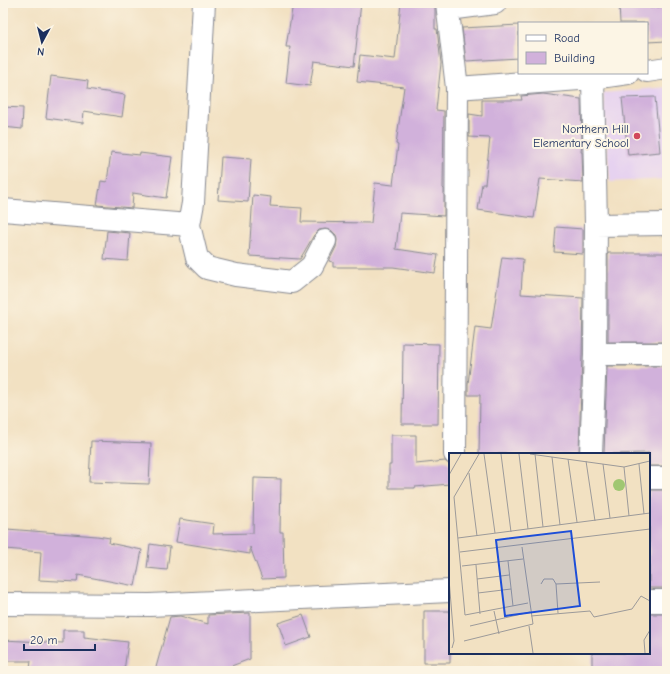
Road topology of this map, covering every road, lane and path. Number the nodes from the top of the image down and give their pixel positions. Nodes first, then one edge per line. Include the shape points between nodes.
1 (204, 3) edge
2 (495, 3) edge
3 (448, 6) edge
4 (667, 68) edge
5 (648, 70) edge
6 (621, 74) edge
7 (593, 78) junction
8 (457, 88) junction
9 (3, 210) edge
10 (596, 224) junction
11 (667, 224) edge
12 (189, 225) junction
13 (325, 242) dead end
14 (595, 354) junction
15 (667, 354) edge
16 (455, 453) edge
17 (591, 453) edge
18 (650, 478) edge
19 (667, 478) edge
20 (449, 591) edge
21 (650, 601) edge
22 (667, 601) edge
23 (3, 604) edge

1 - 12 street via 193,203
2 - 3 street
3 - 8 street
4 - 5 street
6 - 7 street
7 - 8 street
7 - 10 street
8 - 16 street
9 - 12 street
10 - 11 street
10 - 14 street
12 - 13 street via 197,258 207,268 236,275 292,282 312,266
14 - 15 street
14 - 17 street
18 - 19 street
20 - 23 street via 150,605
21 - 22 street

